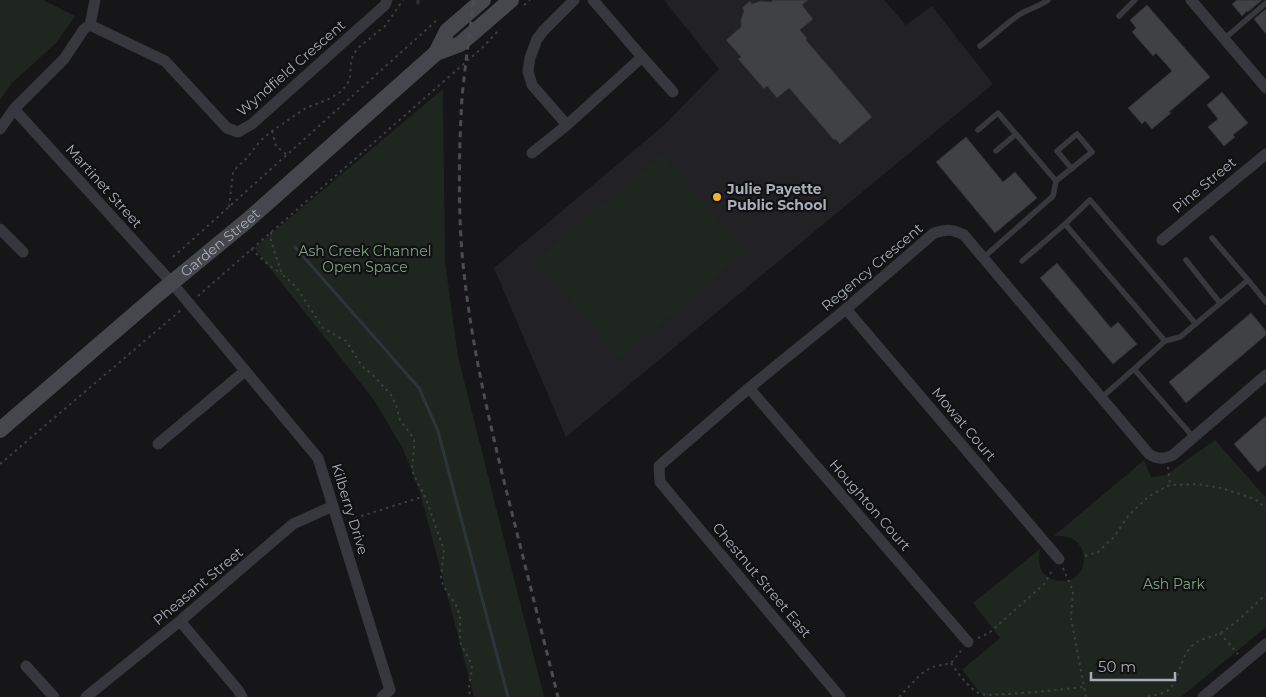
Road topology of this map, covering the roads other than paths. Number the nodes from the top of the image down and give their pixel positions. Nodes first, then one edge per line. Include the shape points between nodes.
1 (95, 0) edge
2 (388, 0) edge
3 (483, 0) edge
4 (574, 0) edge
5 (593, 0) edge
6 (1048, 0) edge
7 (1135, 0) edge
8 (1191, 0) edge
9 (517, 3) edge
10 (1266, 3) edge
11 (1119, 16) dead end
12 (90, 25) junction
13 (1224, 39) junction
14 (980, 46) dead end
15 (436, 53) junction
16 (642, 57) junction
17 (1266, 88) edge
18 (673, 92) dead end
19 (14, 109) junction
20 (567, 125) junction
21 (0, 129) edge
22 (978, 130) dead end
23 (1016, 134) junction
24 (996, 151) dead end
25 (532, 153) dead end
26 (1266, 154) edge
27 (1072, 169) junction
28 (1056, 181) junction
29 (1065, 224) junction
30 (0, 229) edge
31 (1212, 238) dead end
32 (1162, 240) dead end
33 (23, 252) dead end
34 (983, 258) junction
35 (1022, 260) dead end
36 (1186, 260) dead end
37 (1248, 280) junction
38 (172, 283) junction
39 (1266, 302) edge
40 (1220, 303) junction
41 (846, 309) junction
42 (1196, 324) junction
43 (1165, 341) junction
44 (1134, 369) junction
45 (245, 371) junction
46 (1266, 375) edge
47 (749, 388) junction
48 (1101, 398) junction
49 (0, 430) edge
50 (1194, 438) junction
51 (158, 444) dead end
52 (660, 482) joint
53 (333, 506) junction
54 (1059, 558) road end
55 (180, 621) junction
56 (968, 642) road end
57 (1266, 644) edge
58 (26, 666) dead end
59 (54, 697) edge
60 (86, 697) edge
61 (242, 697) edge
62 (382, 697) edge
63 (840, 697) edge
64 (1203, 697) edge

1 - 12 street
2 - 12 street, Wyndfield Crescent via 260,117 238,132 227,128 165,61
3 - 15 street, Garden Street via 446,31
4 - 20 street via 537,39 528,71 532,85
5 - 16 street
6 - 14 lane via 1005,25
7 - 11 lane
8 - 13 street
9 - 15 street, Garden Street via 460,44
10 - 13 lane
12 - 19 street via 64,59
13 - 17 street
15 - 38 street, Garden Street
16 - 18 street
16 - 20 street
19 - 21 street
19 - 38 street, Martinet Street
20 - 25 street
22 - 23 lane via 998,113
23 - 24 lane
23 - 28 lane
26 - 32 street, Pine Street
27 - 27 lane via 1092,152 1077,134 1057,151
27 - 28 lane
28 - 34 lane via 1053,196
29 - 35 lane
29 - 42 lane via 1090,200
29 - 43 lane
30 - 33 street
31 - 37 lane
34 - 41 street, Regency Crescent via 964,235 955,230 934,233
34 - 48 street, Regency Crescent
36 - 40 lane
37 - 39 lane
37 - 40 lane
38 - 45 street, Kilberry Drive
38 - 49 street, Garden Street
40 - 42 lane
41 - 47 street, Regency Crescent
41 - 54 street, Mowat Court
42 - 43 lane via 1180,337
43 - 44 lane
44 - 48 lane
44 - 50 lane
45 - 51 street
45 - 53 street, Kilberry Drive via 318,458
46 - 50 street
47 - 52 street, Regency Crescent via 660,466
47 - 56 street, Houghton Court
48 - 50 street, Regency Crescent via 1149,454 1157,459 1166,458
52 - 63 street, Chestnut Street East
53 - 55 street, Pheasant Street via 293,524
53 - 62 street, Kilberry Drive via 390,690
55 - 60 street, Pheasant Street
55 - 61 street
57 - 64 street
58 - 59 street

